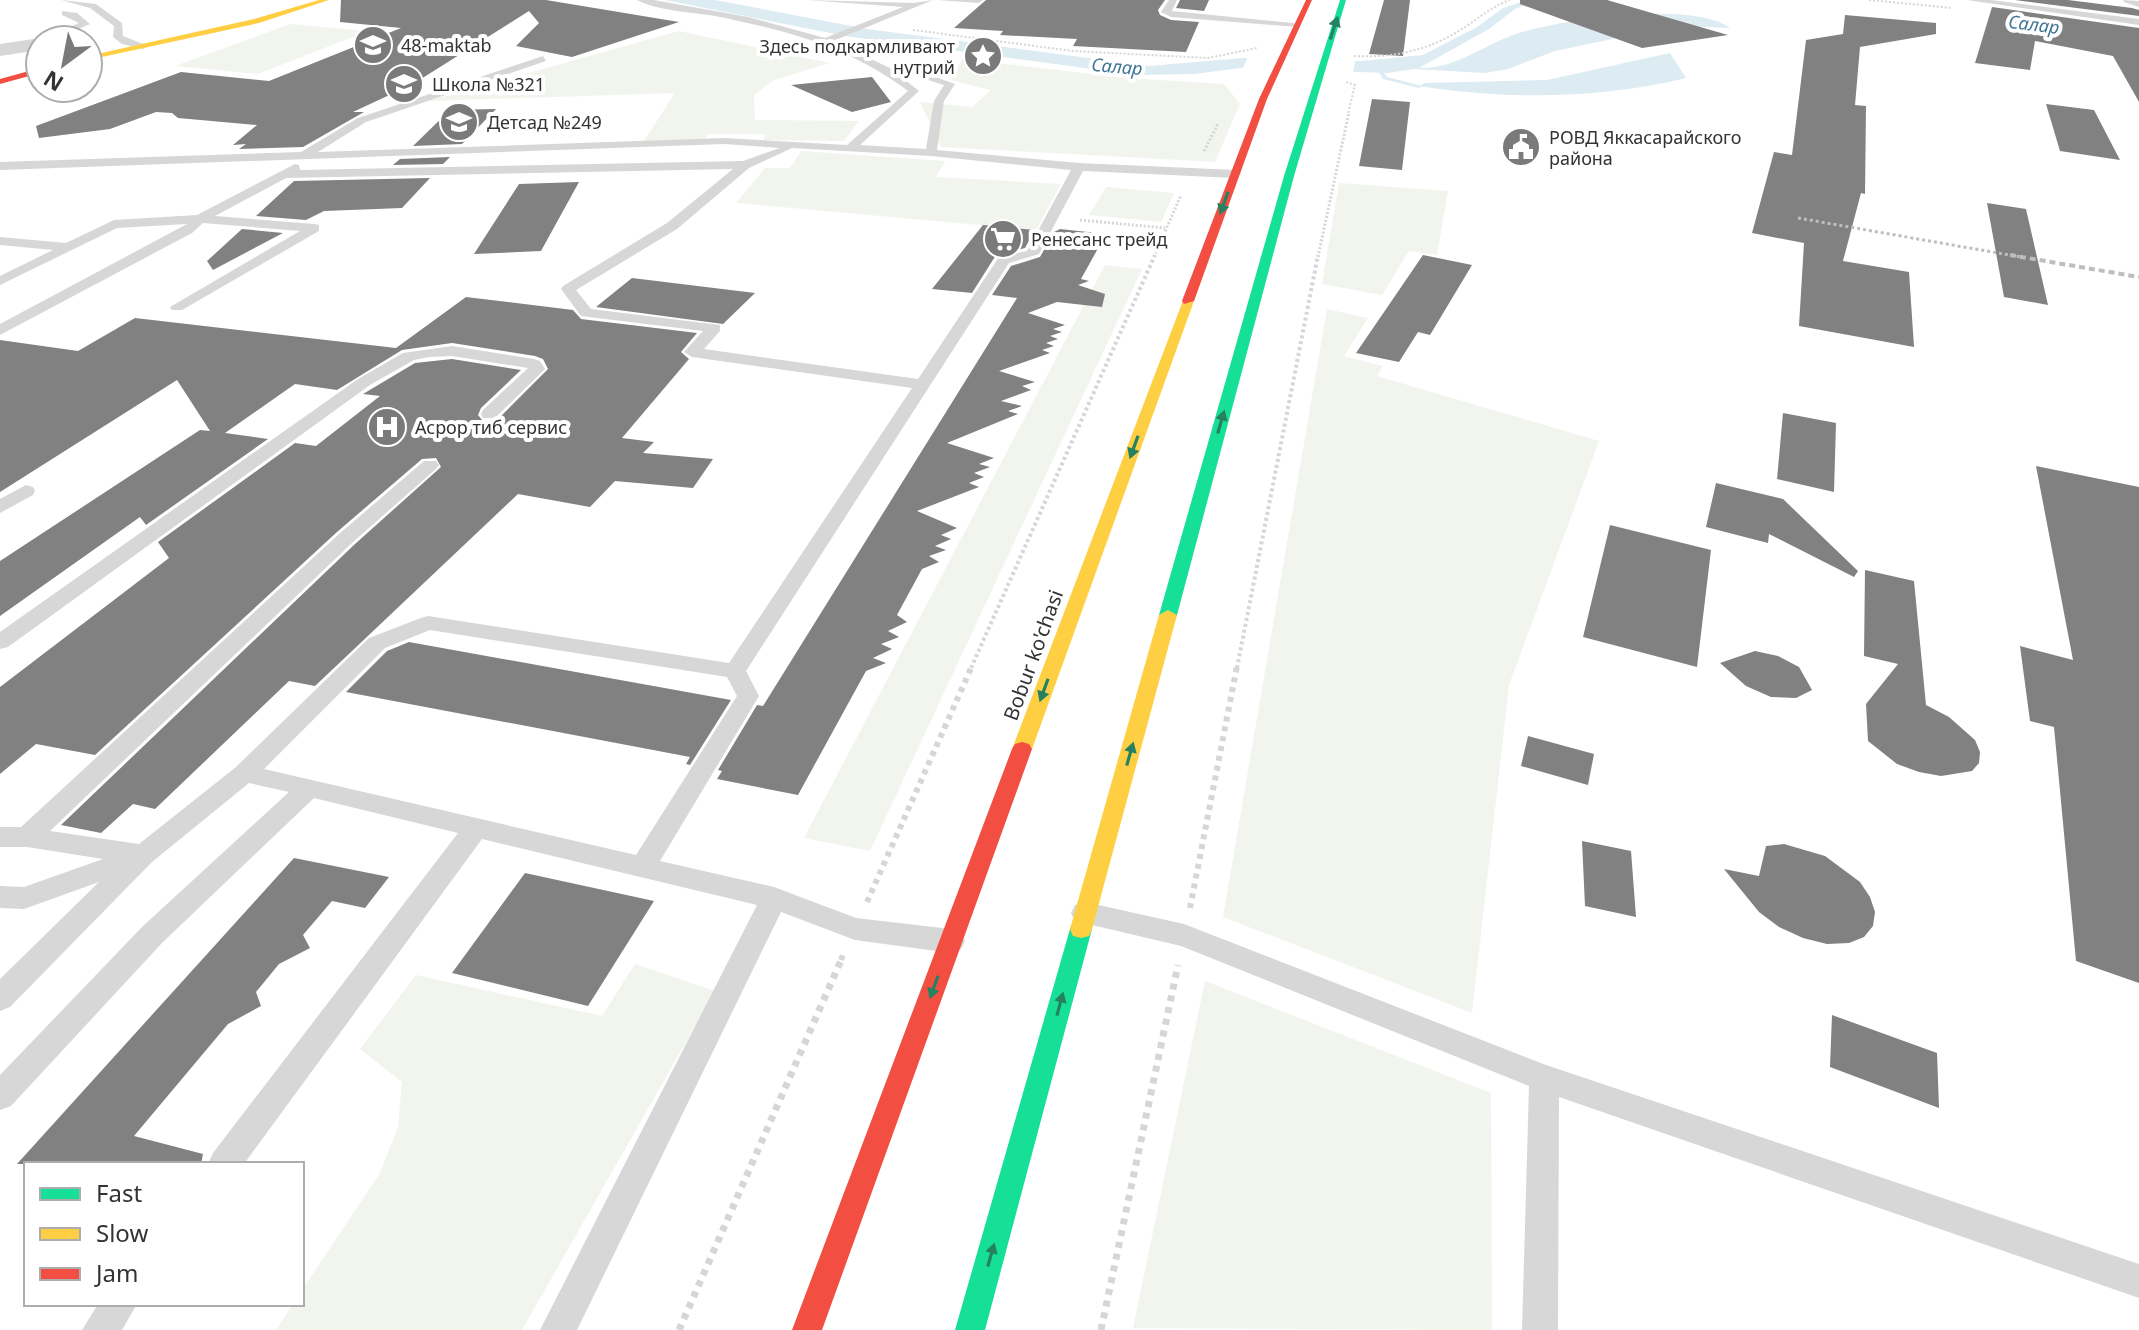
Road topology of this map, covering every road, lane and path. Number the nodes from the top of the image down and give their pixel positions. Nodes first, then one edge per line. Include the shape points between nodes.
1 (65, 0) edge
2 (326, 0) edge
3 (641, 0) edge
4 (810, 0) edge
5 (929, 0) edge
6 (941, 0) edge
7 (979, 0) edge
8 (1173, 0) edge
9 (1309, 0) edge
10 (1343, 0) edge
11 (1510, 0) edge
12 (1971, 0) edge
13 (2127, 0) edge
14 (2139, 4) edge
15 (917, 6) junction
16 (65, 13) dead end
17 (2139, 22) edge
18 (86, 24) edge
19 (1298, 24) junction
20 (871, 25) junction
21 (829, 40) junction
22 (24, 45) edge
23 (143, 46) junction
24 (1258, 48) dead end
25 (0, 50) edge
26 (104, 55) edge
27 (1352, 56) dead end
28 (543, 59) dead end
29 (913, 72) dead end
30 (24, 75) edge
31 (0, 82) edge
32 (1346, 83) dead end
33 (1297, 98) junction
34 (1263, 99) junction
35 (796, 145) junction
36 (851, 147) junction
37 (931, 153) junction
38 (308, 157) junction
39 (745, 165) junction
40 (0, 166) edge
41 (1079, 167) junction
42 (285, 174) junction
43 (1235, 174) junction
44 (1055, 218) junction
45 (200, 219) junction
46 (1169, 219) dead end
47 (1165, 228) junction
48 (0, 241) edge
49 (68, 247) junction
50 (0, 281) edge
51 (177, 307) dead end
52 (2, 328) edge
53 (922, 384) junction
54 (489, 414) dead end
55 (430, 465) dead end
56 (26, 491) dead end
57 (0, 507) edge
58 (0, 642) edge
59 (735, 671) junction
60 (245, 773) junction
61 (309, 788) junction
62 (476, 828) junction
63 (0, 837) edge
64 (27, 837) junction
65 (143, 855) junction
66 (642, 868) junction
67 (0, 897) edge
68 (774, 898) junction
69 (1085, 913) junction
70 (855, 929) junction
71 (1184, 935) junction
72 (951, 941) junction
73 (0, 998) edge
74 (1544, 1078) junction
75 (0, 1096) edge
76 (226, 1162) edge
77 (2139, 1281) edge
78 (118, 1306) edge
79 (100, 1330) edge
80 (558, 1330) edge
81 (679, 1330) edge
82 (807, 1330) edge
83 (970, 1330) edge
84 (1101, 1330) edge
85 (1540, 1330) edge

1 - 23 lane via 93,6 119,25 118,37
2 - 23 main road
3 - 21 lane
4 - 15 lane
5 - 15 lane
6 - 7 lane
8 - 19 lane via 1165,12
9 - 19 main road, Bobur ko'chasi
33 -> 10 main road via 1317,81
11 - 27 path via 1416,54
12 - 17 lane
13 - 14 lane
15 - 20 lane
16 - 18 lane
19 - 34 main road, Bobur ko'chasi
20 - 21 lane
20 - 24 path via 1073,51 1208,58
21 - 36 lane via 914,91
22 - 25 street
23 - 26 main road
28 - 38 lane via 362,120
29 - 37 lane via 950,84 939,101
30 - 31 main road
32 - 71 path via 1355,85
33 - 34 main road
69 -> 33 main road
34 - 43 main road, Bobur ko'chasi
35 - 36 lane
35 - 38 lane via 724,141
35 - 39 lane
36 - 37 lane
37 - 41 lane
38 - 40 lane
38 - 42 lane
39 - 42 lane
39 - 53 lane via 672,226 568,289 586,313 715,328 692,352
41 - 43 lane
41 - 44 lane
42 - 45 lane
43 -> 72 main road, Bobur ko'chasi
44 - 47 path
44 - 53 lane via 1032,254 1004,260
45 - 49 lane via 114,224
45 - 51 lane via 314,228
45 - 52 lane
46 - 47 path
47 - 70 path
48 - 49 lane
49 - 50 lane
53 - 59 lane
54 - 58 lane via 531,378 534,364 452,351 409,356 364,382
55 - 64 lane
56 - 57 lane
59 - 60 lane via 428,623 377,643
59 - 66 lane via 748,696
60 - 61 lane
60 - 65 lane
61 - 62 lane
61 - 75 lane via 152,935
62 - 66 lane
62 - 76 lane
63 - 64 lane
64 - 65 lane
65 - 67 lane via 24,898
65 - 73 lane
66 - 68 lane
68 - 70 lane
68 - 80 lane
69 - 71 lane
83 -> 69 main road
70 - 72 lane
70 - 81 path
71 - 74 lane
71 - 84 path
72 -> 82 main road, Bobur ko'chasi
74 - 77 lane
74 - 85 lane
78 - 79 lane

